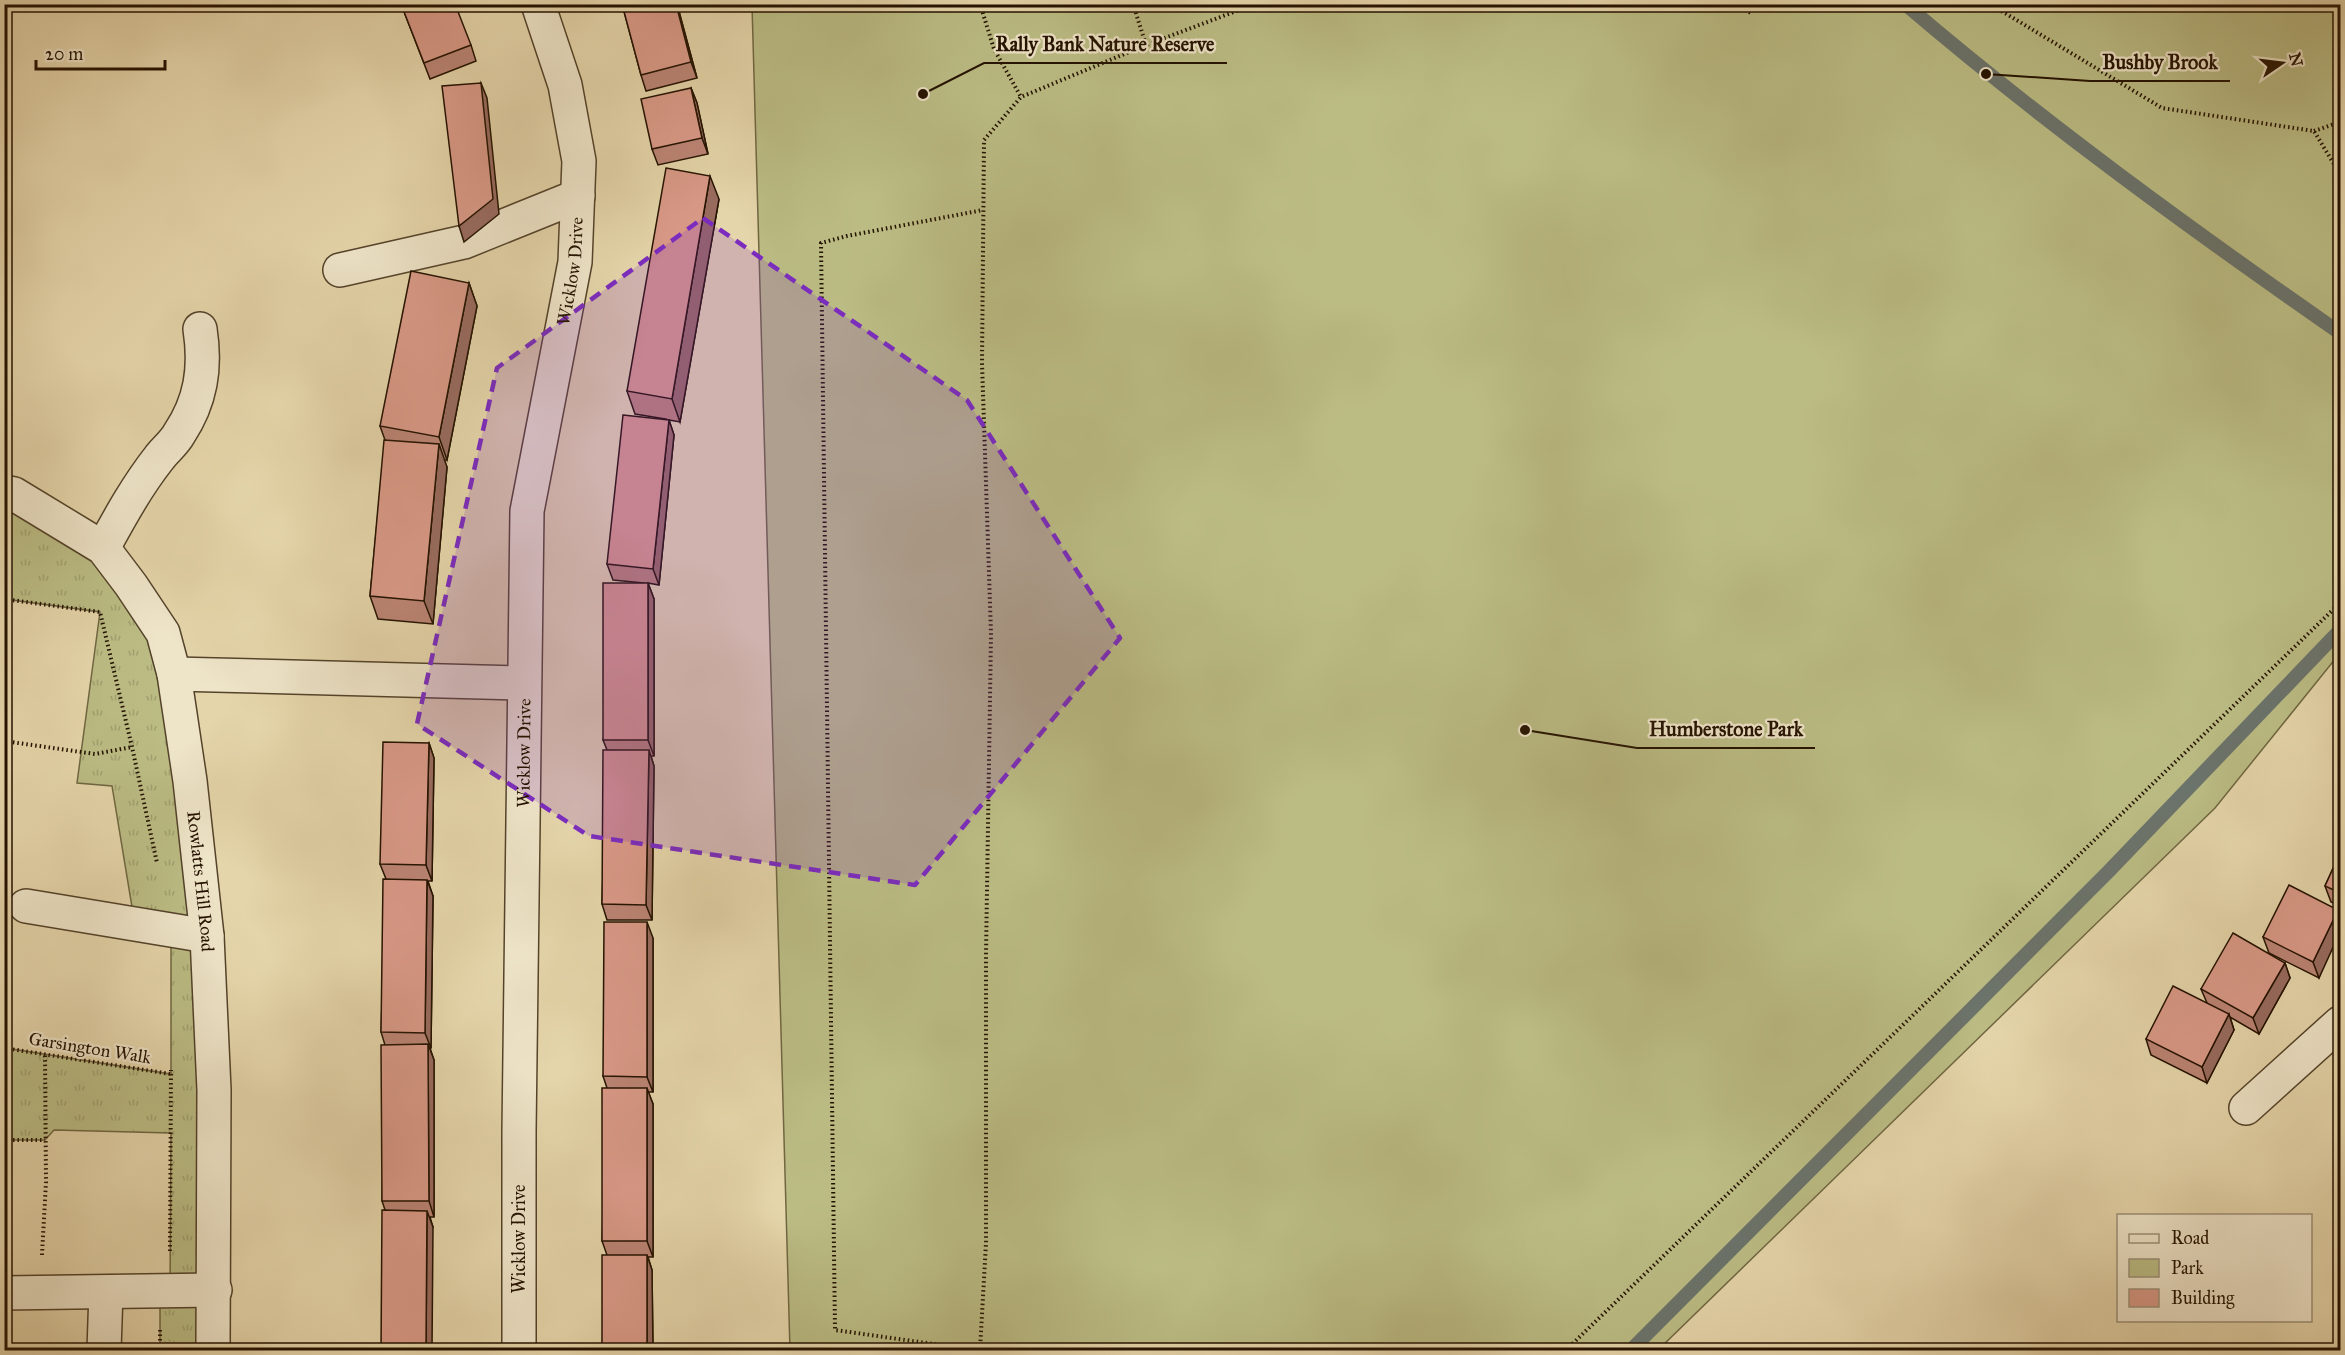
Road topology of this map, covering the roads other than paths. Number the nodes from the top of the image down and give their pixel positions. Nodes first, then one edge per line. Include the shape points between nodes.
1 (538, 4) edge
2 (578, 196) junction
3 (340, 270) dead end
4 (200, 329) dead end
5 (4, 492) edge
6 (103, 548) junction
7 (174, 674) junction
8 (524, 683) junction
9 (27, 906) dead end
10 (207, 936) junction
11 (2340, 1023) edge
12 (2246, 1108) dead end
13 (215, 1290) junction
14 (106, 1292) junction
15 (4, 1293) edge
16 (104, 1350) edge
17 (213, 1350) edge
18 (519, 1350) edge

1 - 2 street, Wicklow Drive via 566,85 579,161
2 - 3 street via 464,242
2 - 8 street, Wicklow Drive via 575,262 527,511
4 - 6 street via 204,355 195,405 179,435 127,505
5 - 6 street, Rowlatts Hill Road via 14,494
6 - 7 street, Rowlatts Hill Road via 163,633
7 - 8 street
7 - 10 street, Rowlatts Hill Road
8 - 18 street, Wicklow Drive
9 - 10 street
10 - 13 street, Rowlatts Hill Road via 214,1090
11 - 12 street
13 - 14 street
13 - 17 street, Rowlatts Hill Road
14 - 15 street
14 - 16 street

